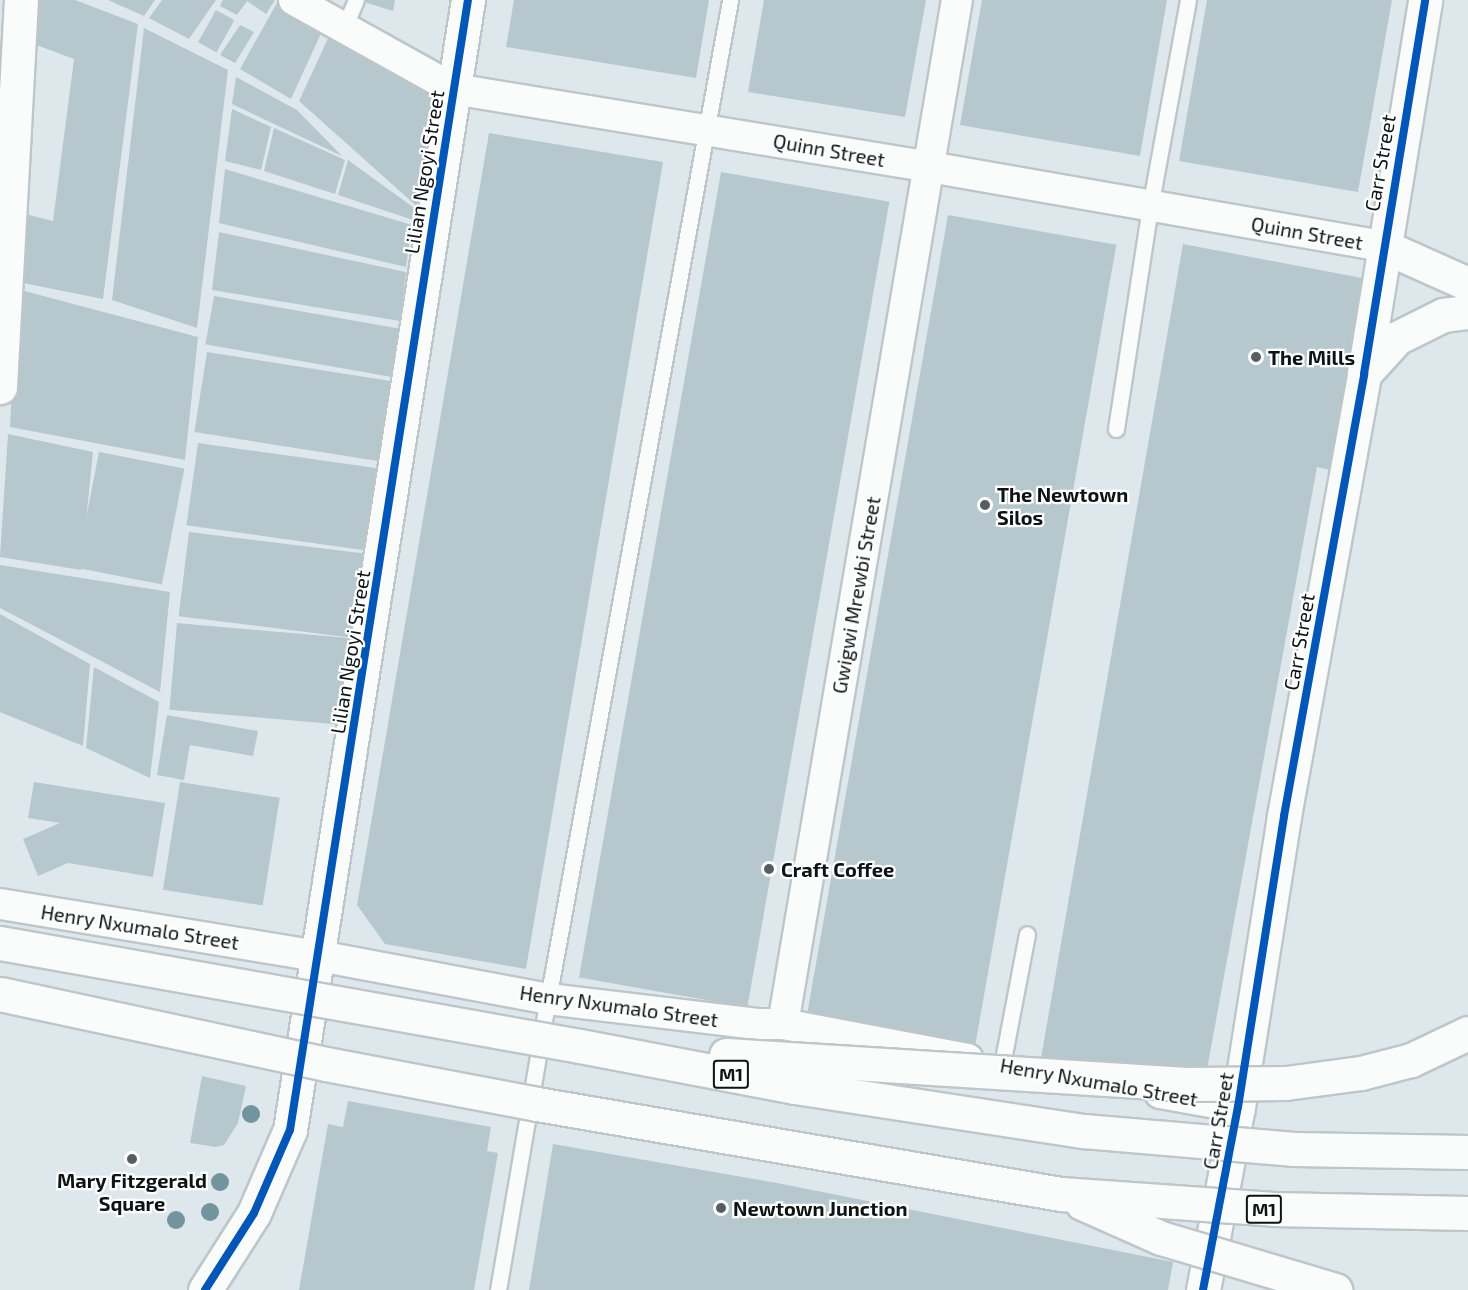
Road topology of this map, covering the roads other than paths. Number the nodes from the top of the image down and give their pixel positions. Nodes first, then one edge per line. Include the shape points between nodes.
1 (21, 0) edge
2 (294, 0) edge
3 (356, 0) edge
4 (468, 0) edge
5 (730, 0) edge
6 (957, 0) edge
7 (1188, 0) edge
8 (1425, 0) edge
9 (344, 28) junction
10 (454, 89) junction
11 (706, 130) junction
12 (930, 167) junction
13 (1150, 207) junction
14 (1383, 246) junction
15 (1468, 284) edge
16 (1468, 312) edge
17 (2, 317) edge
18 (1364, 374) junction
19 (0, 387) edge
20 (1116, 429) dead end
21 (0, 904) edge
22 (1027, 934) dead end
23 (0, 943) edge
24 (319, 956) junction
25 (0, 994) edge
26 (548, 999) junction
27 (783, 1024) junction
28 (1468, 1033) edge
29 (580, 1046) junction
30 (1002, 1065) junction
31 (1238, 1107) junction
32 (1468, 1152) edge
33 (1061, 1194) junction
34 (1468, 1213) edge
35 (205, 1290) edge
36 (498, 1290) edge
37 (1203, 1290) edge
38 (1335, 1290) edge

1 - 17 main road
2 - 9 street, Quinn Street
3 - 9 lane
4 - 10 main road, Lilian Ngoyi Street
5 - 11 lane
6 - 12 street, Gwigwi Mrewbi Street
7 - 13 lane
8 - 14 main road, Carr Street
9 - 10 street, Quinn Street
10 - 11 street, Quinn Street
10 - 24 main road, Lilian Ngoyi Street
11 - 12 street, Quinn Street
11 - 26 lane
12 - 13 street, Quinn Street
12 - 27 street, Gwigwi Mrewbi Street
13 - 14 street, Quinn Street
13 - 20 lane
14 - 15 main road
14 - 18 main road, Carr Street
16 - 18 main road via 1443,315 1397,338
17 - 19 main road
18 - 31 main road, Carr Street via 1284,816
21 - 24 street, Henry Nxumalo Street
22 - 30 lane
23 - 29 main road, M1, bridge
24 - 26 street, Henry Nxumalo Street
24 - 35 main road, Lilian Ngoyi Street via 290,1130 254,1213
25 - 33 main road, M1, bridge via 349,1069
26 - 27 street, Henry Nxumalo Street
26 - 36 lane
27 - 30 street, Henry Nxumalo Street
28 - 29 main road, bridge via 1411,1059 1361,1073 1286,1083 1186,1084
29 - 32 main road, M1, bridge via 795,1087 1084,1131 1294,1149
30 - 31 street, Henry Nxumalo Street
31 - 37 main road, Carr Street
33 - 34 main road, M1, bridge via 1273,1209
33 - 38 main road, bridge via 1161,1238

